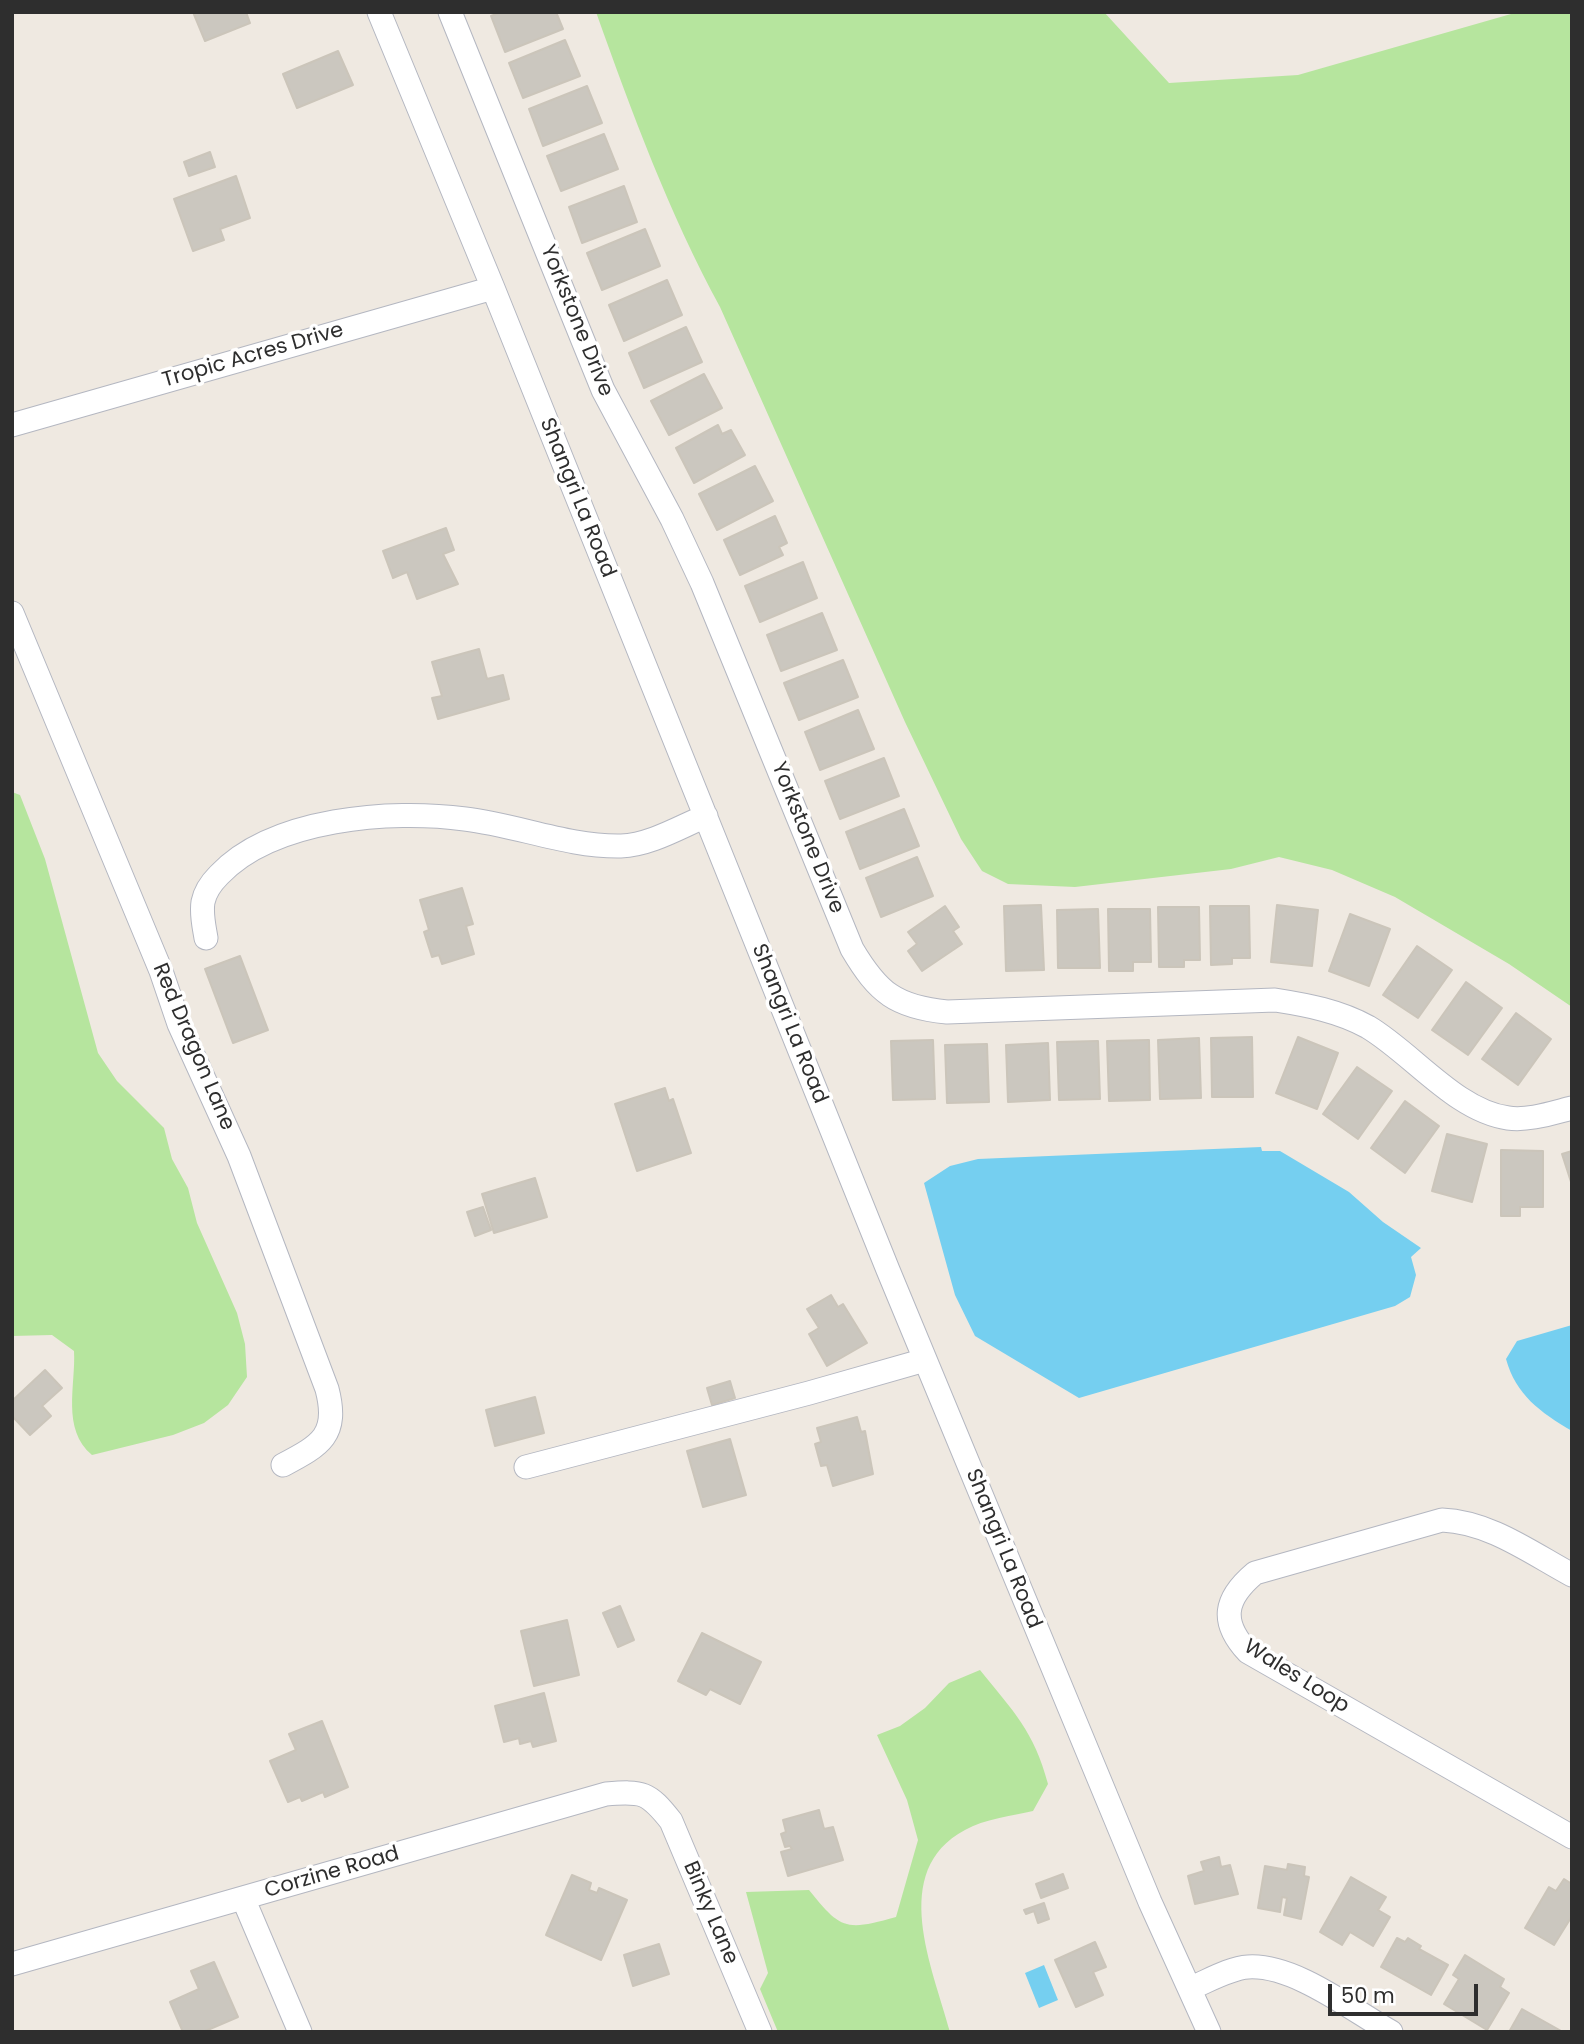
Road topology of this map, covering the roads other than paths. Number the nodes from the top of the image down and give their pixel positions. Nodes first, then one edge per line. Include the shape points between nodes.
1 (379, 12) edge
2 (450, 12) edge
3 (493, 288) junction
4 (12, 425) edge
5 (12, 614) edge
6 (706, 816) junction
7 (206, 938) dead end
8 (1572, 1108) edge
9 (925, 1360) junction
10 (283, 1465) dead end
11 (526, 1467) dead end
12 (1572, 1575) edge
13 (653, 1798) joint
14 (1572, 1837) edge
15 (243, 1898) junction
16 (12, 1964) edge
17 (1191, 1988) junction
18 (300, 2032) edge
19 (761, 2032) edge
20 (1209, 2032) edge
21 (1391, 2032) edge

1 - 3 street, Shangri La Road
2 - 8 street, Yorkstone Drive via 603,390 702,583 852,949 870,979 892,999 920,1010 947,1012 1275,1000 1313,1006 1369,1028 1471,1105 1508,1118
3 - 4 street, Tropic Acres Drive
3 - 6 street, Shangri La Road
5 - 10 street, Red Dragon Lane via 179,1024 239,1156 327,1389 333,1413 320,1446
6 - 7 street via 624,846 588,845 426,815 306,828 246,853 212,883 203,900
6 - 9 street, Shangri La Road
9 - 11 street
9 - 17 street, Shangri La Road via 1150,1902
12 - 14 street, Wales Loop via 1490,1530 1467,1521 1442,1520 1255,1573 1235,1589 1228,1612 1233,1636 1248,1652
13 - 15 street, Corzine Road via 630,1792 606,1794
13 - 19 street, Binky Lane via 671,1821
15 - 16 street, Corzine Road
15 - 18 street
17 - 20 street, Shangri La Road
17 - 21 street via 1245,1967 1267,1967 1310,1985

